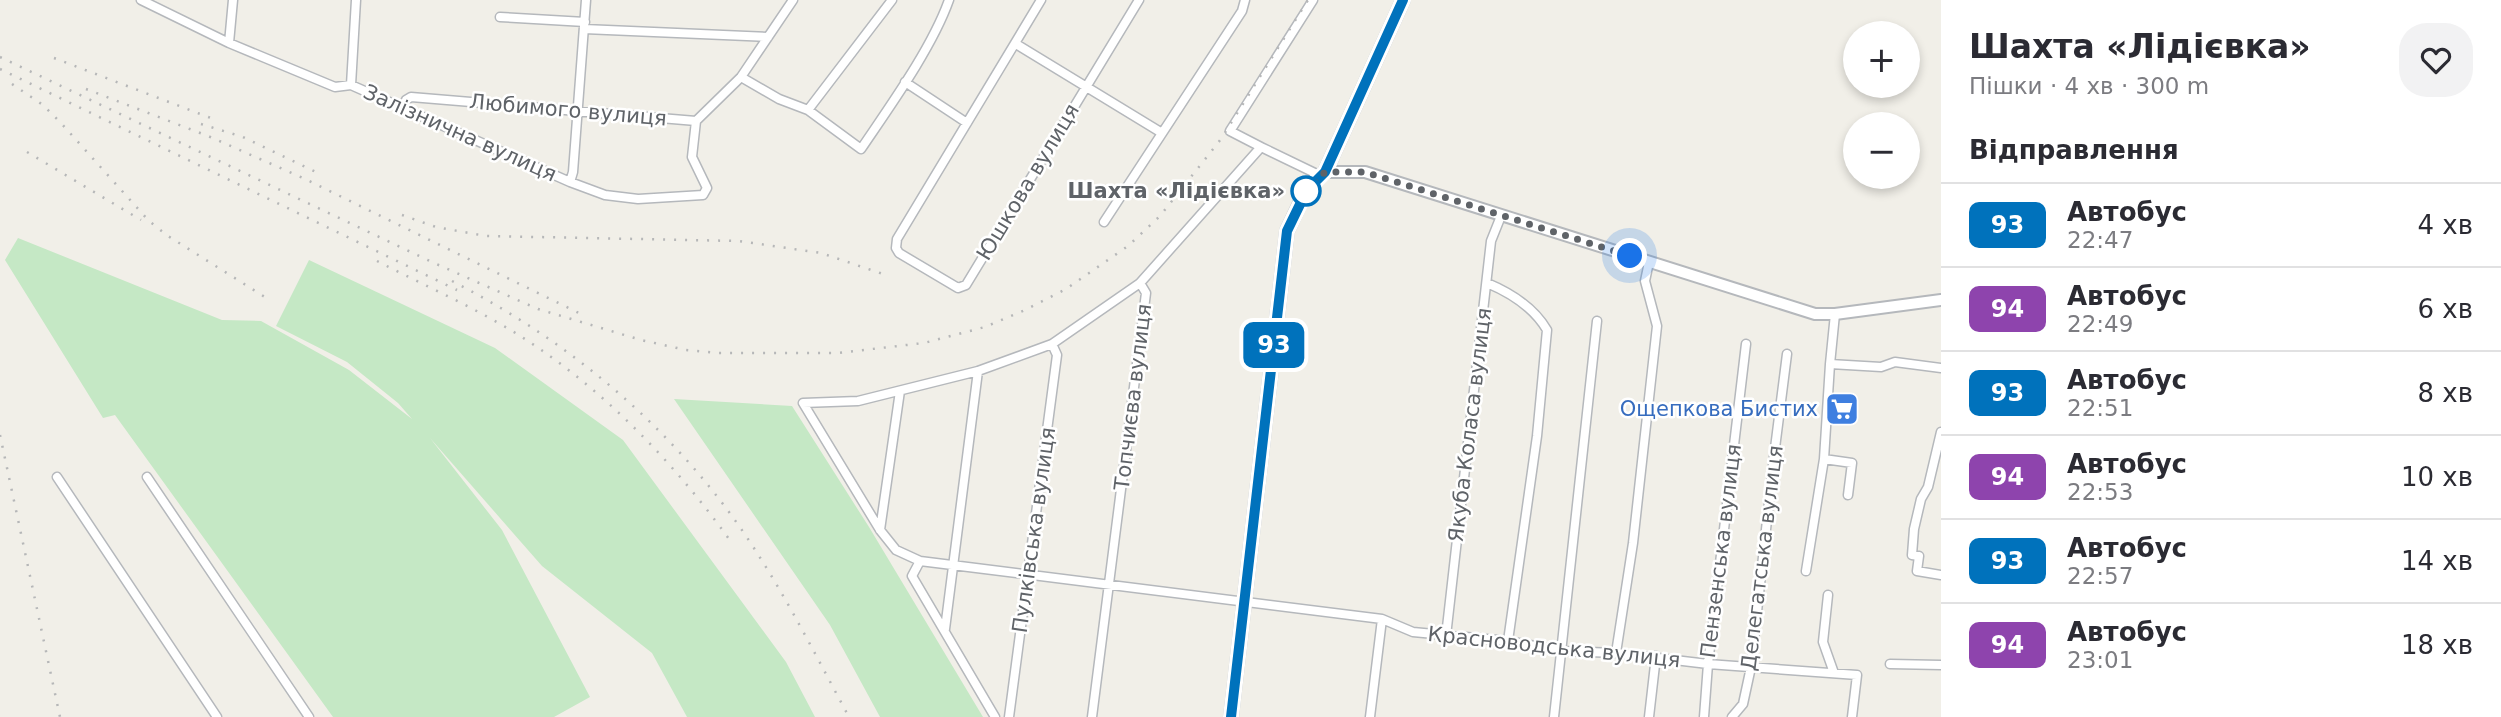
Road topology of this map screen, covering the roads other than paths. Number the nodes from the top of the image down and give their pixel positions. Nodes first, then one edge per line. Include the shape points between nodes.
1 (141, 0) edge
2 (233, 0) edge
3 (356, 0) edge
4 (586, 0) edge
5 (793, 0) edge
6 (892, 0) edge
7 (949, 0) edge
8 (1041, 0) edge
9 (1139, 0) edge
10 (1245, 0) edge
11 (1312, 0) edge
12 (1403, 0) edge
13 (500, 17) dead end
14 (584, 25) junction
15 (768, 37) junction
16 (229, 43) junction
17 (1016, 44) junction
18 (741, 77) junction
19 (905, 82) junction
20 (351, 85) junction
21 (1086, 87) junction
22 (403, 107) junction
23 (808, 110) junction
24 (578, 111) junction
25 (696, 121) junction
26 (967, 123) junction
27 (1162, 133) junction
28 (1261, 147) junction
29 (1323, 174) junction
30 (570, 182) junction
31 (1501, 216) junction
32 (1104, 222) dead end
33 (1648, 262) junction
34 (1140, 283) junction
35 (1487, 284) junction
36 (1941, 300) edge
37 (1835, 314) junction
38 (1597, 321) dead end
39 (1052, 344) junction
40 (1746, 344) dead end
41 (1787, 354) dead end
42 (1830, 363) junction
43 (1941, 368) edge
44 (978, 371) junction
45 (900, 391) junction
46 (1941, 432) edge
47 (1824, 459) junction
48 (57, 477) dead end
49 (147, 477) dead end
50 (1848, 495) dead end
51 (880, 530) junction
52 (920, 561) junction
53 (953, 566) junction
54 (1806, 570) dead end
55 (1028, 575) junction
56 (1941, 575) edge
57 (1109, 585) junction
58 (1828, 595) dead end
59 (1244, 600) junction
60 (1381, 619) junction
61 (945, 630) junction
62 (1446, 636) junction
63 (1508, 641) junction
64 (1562, 652) junction
65 (1616, 653) junction
66 (1656, 656) junction
67 (1708, 664) junction
68 (1890, 664) dead end
69 (1941, 665) edge
70 (1751, 667) junction
71 (1833, 673) junction
72 (217, 717) edge
73 (309, 717) edge
74 (995, 717) edge
75 (1009, 717) edge
76 (1092, 717) edge
77 (1231, 717) edge
78 (1370, 717) edge
79 (1554, 717) edge
80 (1649, 717) edge
81 (1704, 717) edge
82 (1732, 717) edge
83 (1852, 717) edge

1 - 16 street, Залізнична вулиця
2 - 16 street
3 - 20 street
4 - 14 street
5 - 15 street
6 - 23 street
7 - 19 street
8 - 17 street
9 - 21 street, Юшкова вулиця
10 - 27 street via 1242,12
11 - 28 street via 1230,131
12 - 29 main road
13 - 14 street
14 - 15 street
14 - 24 street
15 - 18 street
16 - 20 street, Залізнична вулиця via 335,87
17 - 21 street
17 - 26 street
18 - 23 street
18 - 25 street
19 - 23 street via 861,149
19 - 26 street
20 - 22 street, Залізнична вулиця
21 - 26 street, Юшкова вулиця via 963,287 955,287 896,248 897,239
21 - 27 street
22 - 24 street, Любимого вулиця via 411,97
22 - 30 street, Залізнична вулиця
24 - 25 street, Любимого вулиця
24 - 30 street
25 - 30 street, Залізнична вулиця via 692,157 707,188 703,195 638,199 605,195
27 - 32 street
28 - 29 street
28 - 34 street, Топчиєва вулиця
29 - 31 street via 1365,172
29 - 59 main road via 1307,190 1287,231
31 - 33 street
31 - 35 street, Якуба Коласа вулиця via 1492,241
33 - 37 street via 1815,314
33 - 65 street via 1644,281 1657,330
34 - 39 street
34 - 57 street, Топчиєва вулиця via 1146,293
35 - 62 street, Якуба Коласа вулиця
35 - 63 street via 1529,307 1548,330
36 - 37 street
37 - 42 street
38 - 64 street
39 - 44 street
39 - 55 street, Пулківська вулиця via 1057,355
40 - 67 street, Пензенська вулиця
41 - 70 street, Делегатська вулиця
42 - 43 street via 1881,367 1895,362
42 - 47 street
44 - 45 street
44 - 53 street
45 - 51 street
45 - 51 street via 858,401 803,403
46 - 56 street via 1921,499 1912,555 1919,556 1917,572
47 - 50 street via 1852,463
47 - 54 street
48 - 72 street
49 - 73 street
51 - 52 street via 896,550
52 - 53 street, Красноводська вулиця
52 - 61 street via 912,576
53 - 55 street, Красноводська вулиця
53 - 61 street
55 - 57 street, Красноводська вулиця
55 - 75 street, Пулківська вулиця
57 - 59 street, Красноводська вулиця
57 - 76 street, Топчиєва вулиця
58 - 71 street via 1822,642
59 - 60 street, Красноводська вулиця
59 - 77 main road
60 - 62 street, Красноводська вулиця via 1413,632
60 - 78 street
61 - 74 street
62 - 63 street, Красноводська вулиця
63 - 64 street, Красноводська вулиця
64 - 65 street, Красноводська вулиця
64 - 79 street
65 - 66 street, Красноводська вулиця
66 - 67 street, Красноводська вулиця
66 - 80 street
67 - 70 street, Красноводська вулиця
67 - 81 street, Пензенська вулиця
68 - 69 street
70 - 71 street, Красноводська вулиця
70 - 82 street, Делегатська вулиця via 1743,705
71 - 83 street, Красноводська вулиця via 1857,675

